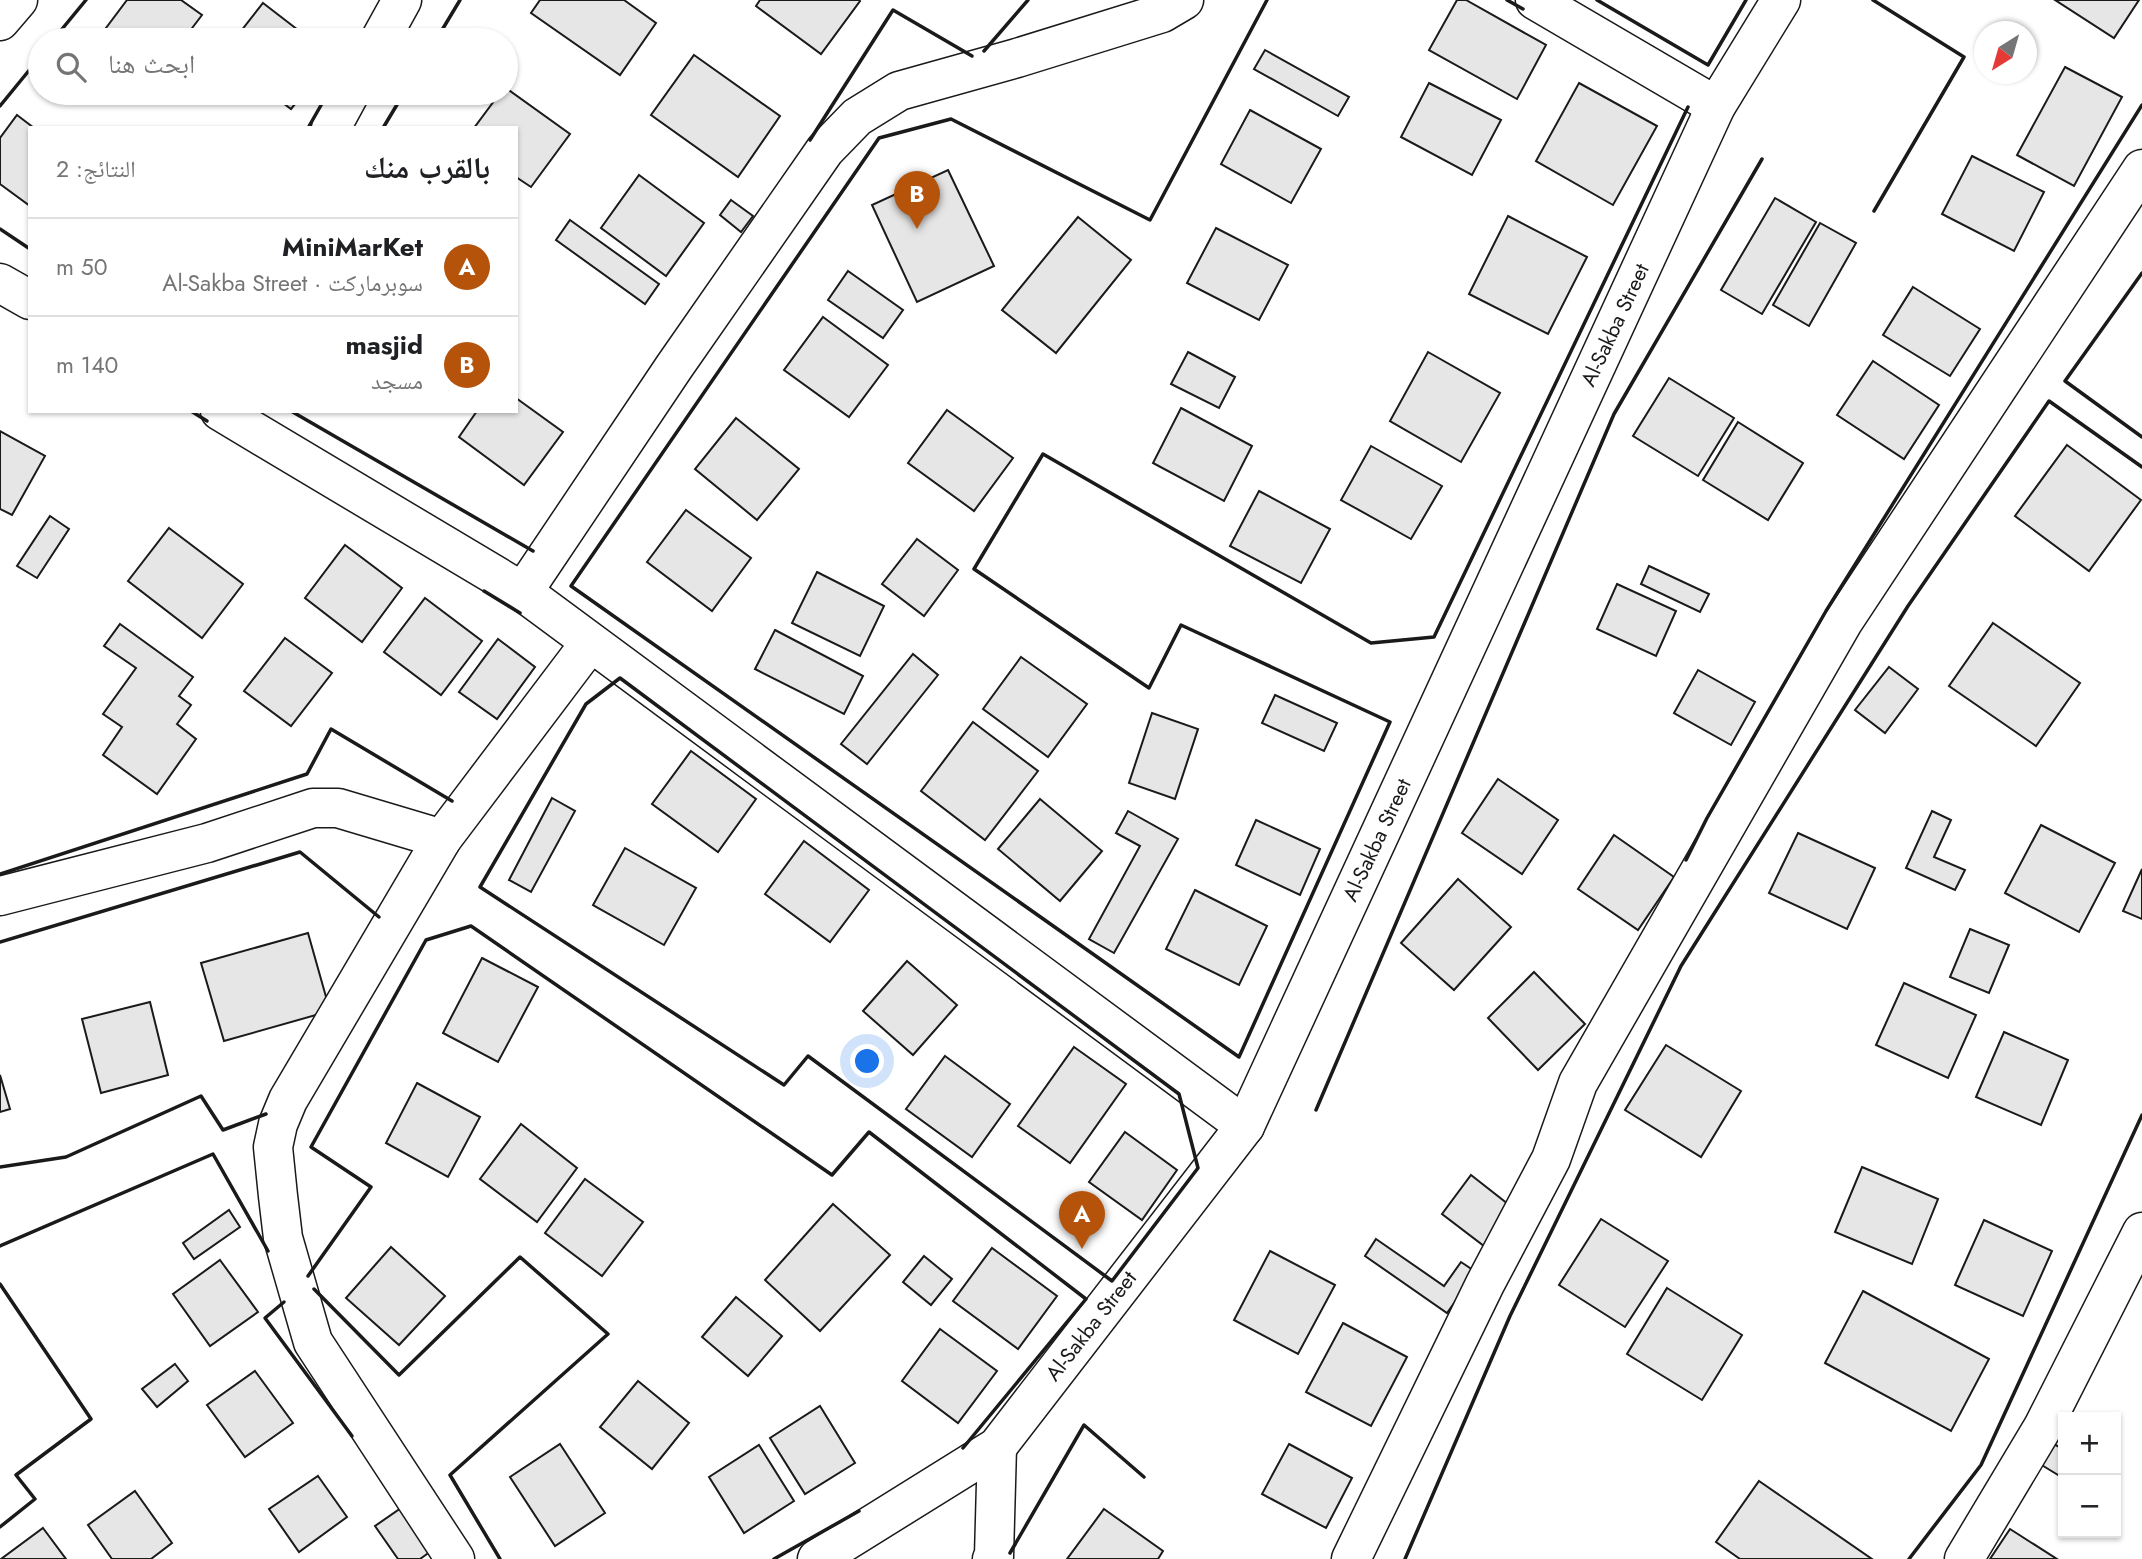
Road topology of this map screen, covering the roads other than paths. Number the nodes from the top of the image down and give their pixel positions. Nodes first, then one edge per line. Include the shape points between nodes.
1 (18, 0) edge
2 (402, 0) edge
3 (1184, 0) edge
4 (1535, 0) edge
5 (1780, 0) edge
6 (0, 21) edge
7 (387, 28) edge
8 (344, 105) edge
9 (1716, 106) junction
10 (332, 126) edge
11 (2142, 169) edge
12 (0, 283) edge
13 (28, 299) edge
14 (223, 413) edge
15 (523, 592) junction
16 (590, 643) junction
17 (442, 839) junction
18 (0, 896) edge
19 (1245, 1126) junction
20 (2142, 1232) edge
21 (2128, 1296) edge
22 (997, 1447) junction
23 (455, 1559) edge
24 (817, 1559) edge
25 (992, 1559) edge
26 (1351, 1559) edge
27 (1964, 1559) edge

1 - 6 street
2 - 7 street
3 - 15 street via 1162,13 899,91 857,117 825,150
4 - 9 street
5 - 9 street, Al-Sakba Street
8 - 10 street
9 - 19 street, Al-Sakba Street
11 - 26 street via 1843,622 1578,1083 1551,1159
12 - 13 street
14 - 15 street
15 - 16 street
16 - 17 street
16 - 19 street
17 - 18 street via 338,807 313,808 207,843
17 - 23 street via 288,1100 273,1147 283,1238 313,1342
19 - 22 street, Al-Sakba Street
20 - 21 street
21 - 27 street via 2042,1427
22 - 24 street, Al-Sakba Street
22 - 25 street

